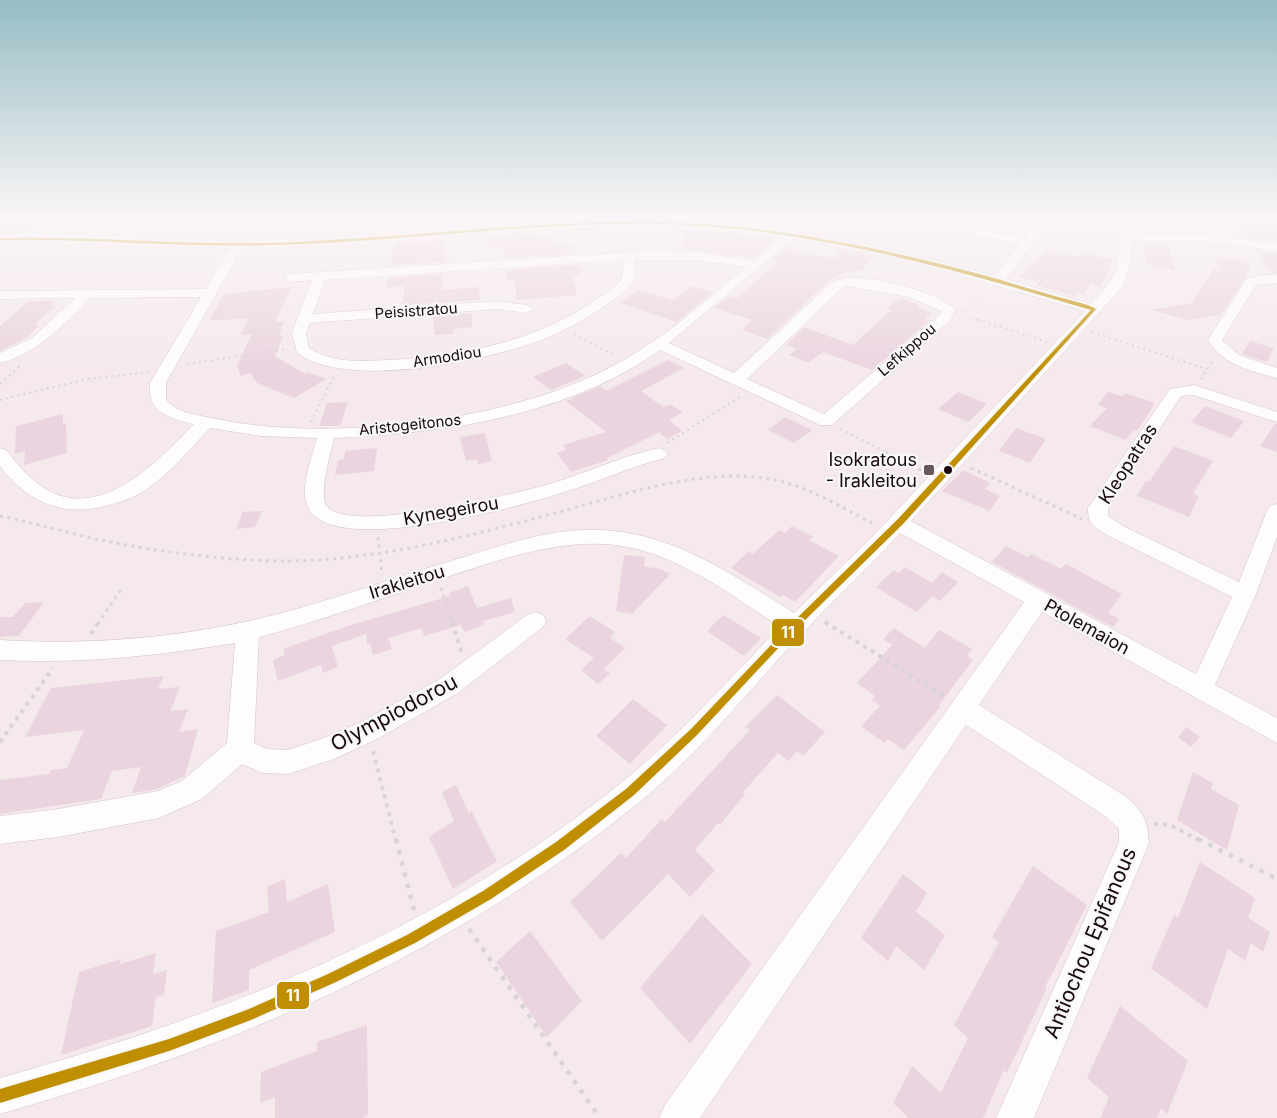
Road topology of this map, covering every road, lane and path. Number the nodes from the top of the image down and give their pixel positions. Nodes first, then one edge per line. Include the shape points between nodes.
1 (224, 268) edge
2 (440, 268) edge
3 (629, 268) edge
4 (753, 268) edge
5 (794, 268) edge
6 (952, 268) edge
7 (1008, 268) edge
8 (1122, 268) edge
9 (1215, 268) edge
10 (320, 276) junction
11 (290, 278) joint
12 (1262, 279) junction
13 (1277, 279) edge
14 (999, 280) junction
15 (851, 282) junction
16 (211, 291) junction
17 (87, 294) junction
18 (0, 296) edge
19 (527, 309) dead end
20 (1094, 309) junction
21 (948, 310) junction
22 (305, 319) junction
23 (559, 327) junction
24 (1078, 327) junction
25 (661, 345) junction
26 (1060, 346) junction
27 (301, 347) junction
28 (1219, 350) junction
29 (0, 358) edge
30 (631, 363) junction
31 (340, 364) junction
32 (166, 368) junction
33 (1207, 369) junction
34 (1277, 373) edge
35 (736, 380) junction
36 (754, 388) junction
37 (1194, 390) junction
38 (0, 400) edge
39 (1277, 417) edge
40 (826, 421) junction
41 (206, 422) junction
42 (306, 432) junction
43 (327, 432) junction
44 (0, 454) edge
45 (659, 454) joint
46 (954, 460) junction
47 (937, 479) junction
48 (1277, 511) edge
49 (1098, 519) junction
50 (376, 522) junction
51 (897, 522) junction
52 (436, 573) junction
53 (122, 588) dead end
54 (384, 589) junction
55 (1245, 594) junction
56 (1038, 600) junction
57 (802, 618) junction
58 (535, 621) dead end
59 (248, 631) junction
60 (0, 650) edge
61 (72, 651) junction
62 (468, 672) junction
63 (1201, 689) junction
64 (963, 709) junction
65 (368, 731) junction
66 (1277, 731) edge
67 (0, 742) edge
68 (240, 749) junction
69 (1134, 823) junction
70 (0, 830) edge
71 (1277, 879) edge
72 (458, 912) junction
73 (421, 935) junction
74 (0, 1096) edge
75 (600, 1118) edge
76 (678, 1118) edge
77 (1015, 1118) edge

1 - 16 street, Aristogeitonos
2 - 10 street
3 - 23 street, Armodiou via 627,283 601,304
4 - 25 street, Aristogeitonos
5 - 15 path
6 - 14 street
7 - 14 street
8 - 20 street via 1119,282
9 - 12 path
10 - 11 street
10 - 22 street
11 - 16 path via 285,282
12 - 13 street
12 - 28 street via 1251,282 1215,340
14 - 20 street
15 - 21 street, Lefkippou via 901,291 940,303
15 - 35 street via 837,285
16 - 17 street
16 - 32 street, Aristogeitonos
17 - 18 street
17 - 29 street via 34,344
19 - 22 street, Peisistratou via 498,305
20 - 24 street
21 - 26 path
21 - 40 street, Lefkippou via 946,317
22 - 27 street via 299,333
23 - 30 path
23 - 31 street, Armodiou via 507,346 439,361
24 - 26 street
24 - 33 path
25 - 30 street, Aristogeitonos
25 - 35 street
26 - 46 street
27 - 31 street, Armodiou via 312,357
27 - 32 path
28 - 33 path
28 - 34 street
30 - 43 street, Aristogeitonos via 569,391 502,411 436,424
31 - 42 path
32 - 38 path via 87,379
32 - 41 street, Aristogeitonos via 156,394 160,404 167,410
33 - 37 path
35 - 36 street
36 - 40 street
36 - 45 path via 667,443
37 - 39 street
37 - 49 street, Kleopatras via 1176,392 1098,508
40 - 47 path
41 - 42 street, Aristogeitonos
41 - 44 street via 140,485 93,503 62,505 48,500 17,478
42 - 43 street, Aristogeitonos
43 - 50 street, Kynegeirou via 315,503 320,511 341,522
45 - 50 street, Kynegeirou via 626,461 516,500
46 - 47 street
46 - 49 path via 1079,519
47 - 51 street
48 - 55 street
49 - 55 street, Kleopatras
50 - 54 path
51 - 56 street, Ptolemaion
51 - 57 street
52 - 54 street, Irakleitou
52 - 57 street, Irakleitou via 537,543 588,536 616,538 674,552
52 - 62 path
53 - 61 path
54 - 59 street, Irakleitou
55 - 63 street
56 - 63 street, Ptolemaion
56 - 64 street
57 - 64 path
57 - 72 street via 687,741 629,793 544,856
58 - 62 street, Olympiodorou
59 - 61 street, Irakleitou via 166,644
59 - 68 street
60 - 61 street, Irakleitou
61 - 67 path
62 - 65 street, Olympiodorou
63 - 66 street, Ptolemaion
64 - 69 street, Antiochou Epifanous via 1115,806
64 - 76 street
65 - 68 street, Olympiodorou via 288,762 273,764
65 - 73 path
68 - 70 street via 192,790 159,804
69 - 71 path via 1170,825
69 - 77 street, Antiochou Epifanous via 1134,843
72 - 73 street
72 - 75 path
73 - 74 street via 295,996 184,1039

